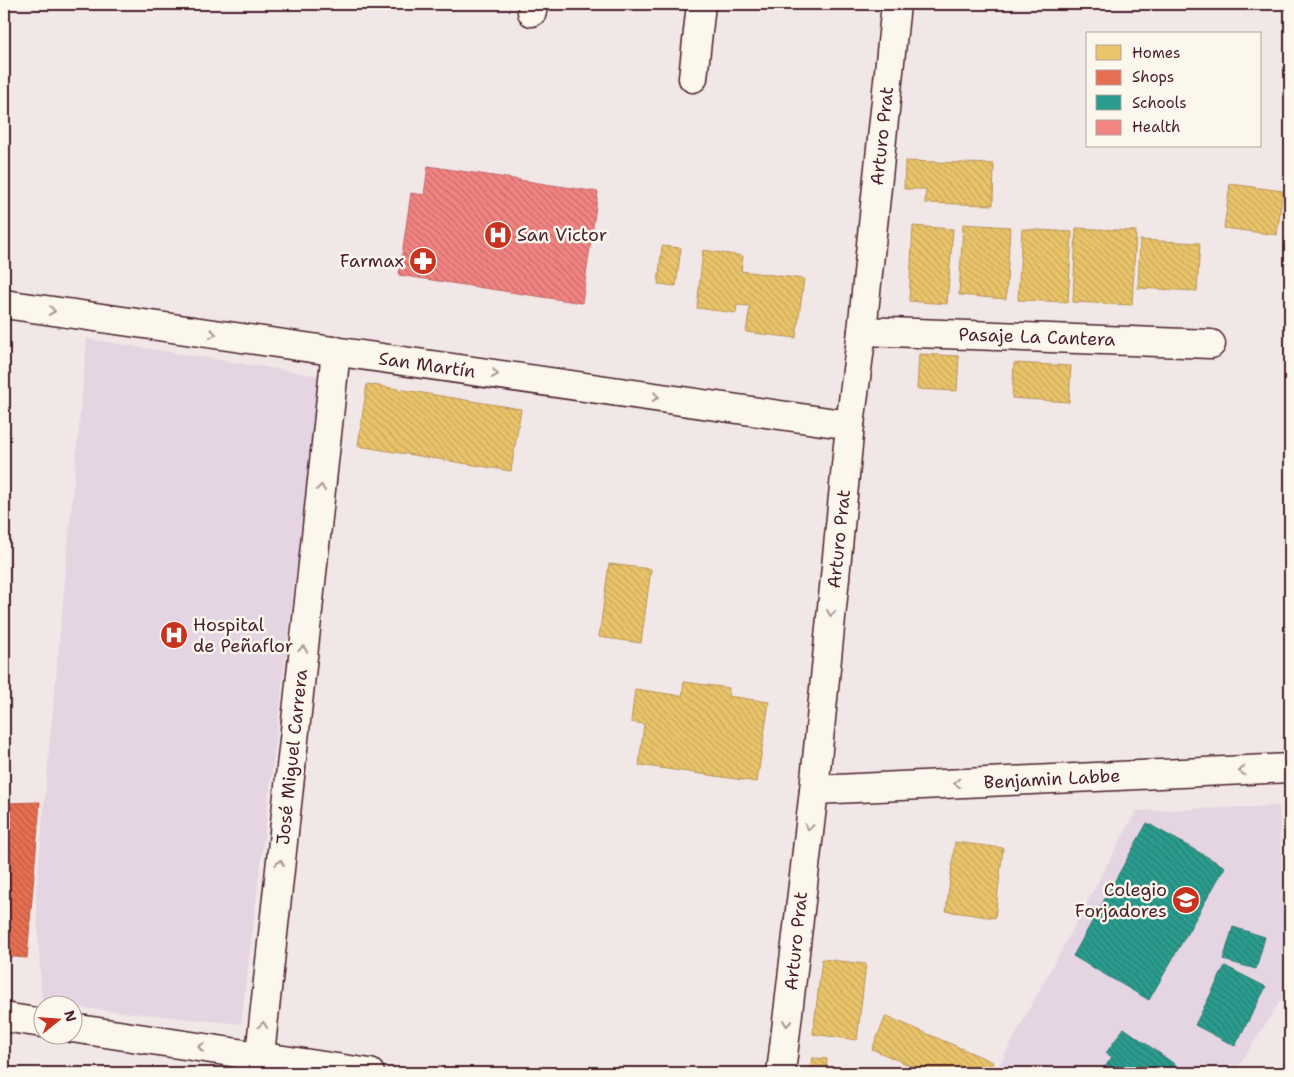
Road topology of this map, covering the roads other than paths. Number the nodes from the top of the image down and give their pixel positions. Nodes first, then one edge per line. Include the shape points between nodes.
1 (701, 4) edge
2 (896, 4) edge
3 (693, 78) dead end
4 (4, 304) edge
5 (862, 331) junction
6 (1211, 344) dead end
7 (336, 352) junction
8 (850, 425) junction
9 (1290, 768) edge
10 (814, 790) junction
11 (4, 1017) edge
12 (32, 1021) edge
13 (82, 1030) edge
14 (259, 1064) edge
15 (370, 1073) edge
16 (781, 1073) edge

1 - 3 street
2 - 5 street, Arturo Prat
4 -> 7 street, San Martín
5 - 6 street, Pasaje La Cantera
5 - 8 street, Arturo Prat
7 -> 8 street, San Martín
14 -> 7 street, José Miguel Carrera
8 -> 10 street, Arturo Prat
9 -> 10 street, Benjamin Labbe
10 -> 16 street, Arturo Prat
11 - 12 street
14 -> 13 street
14 - 15 street

